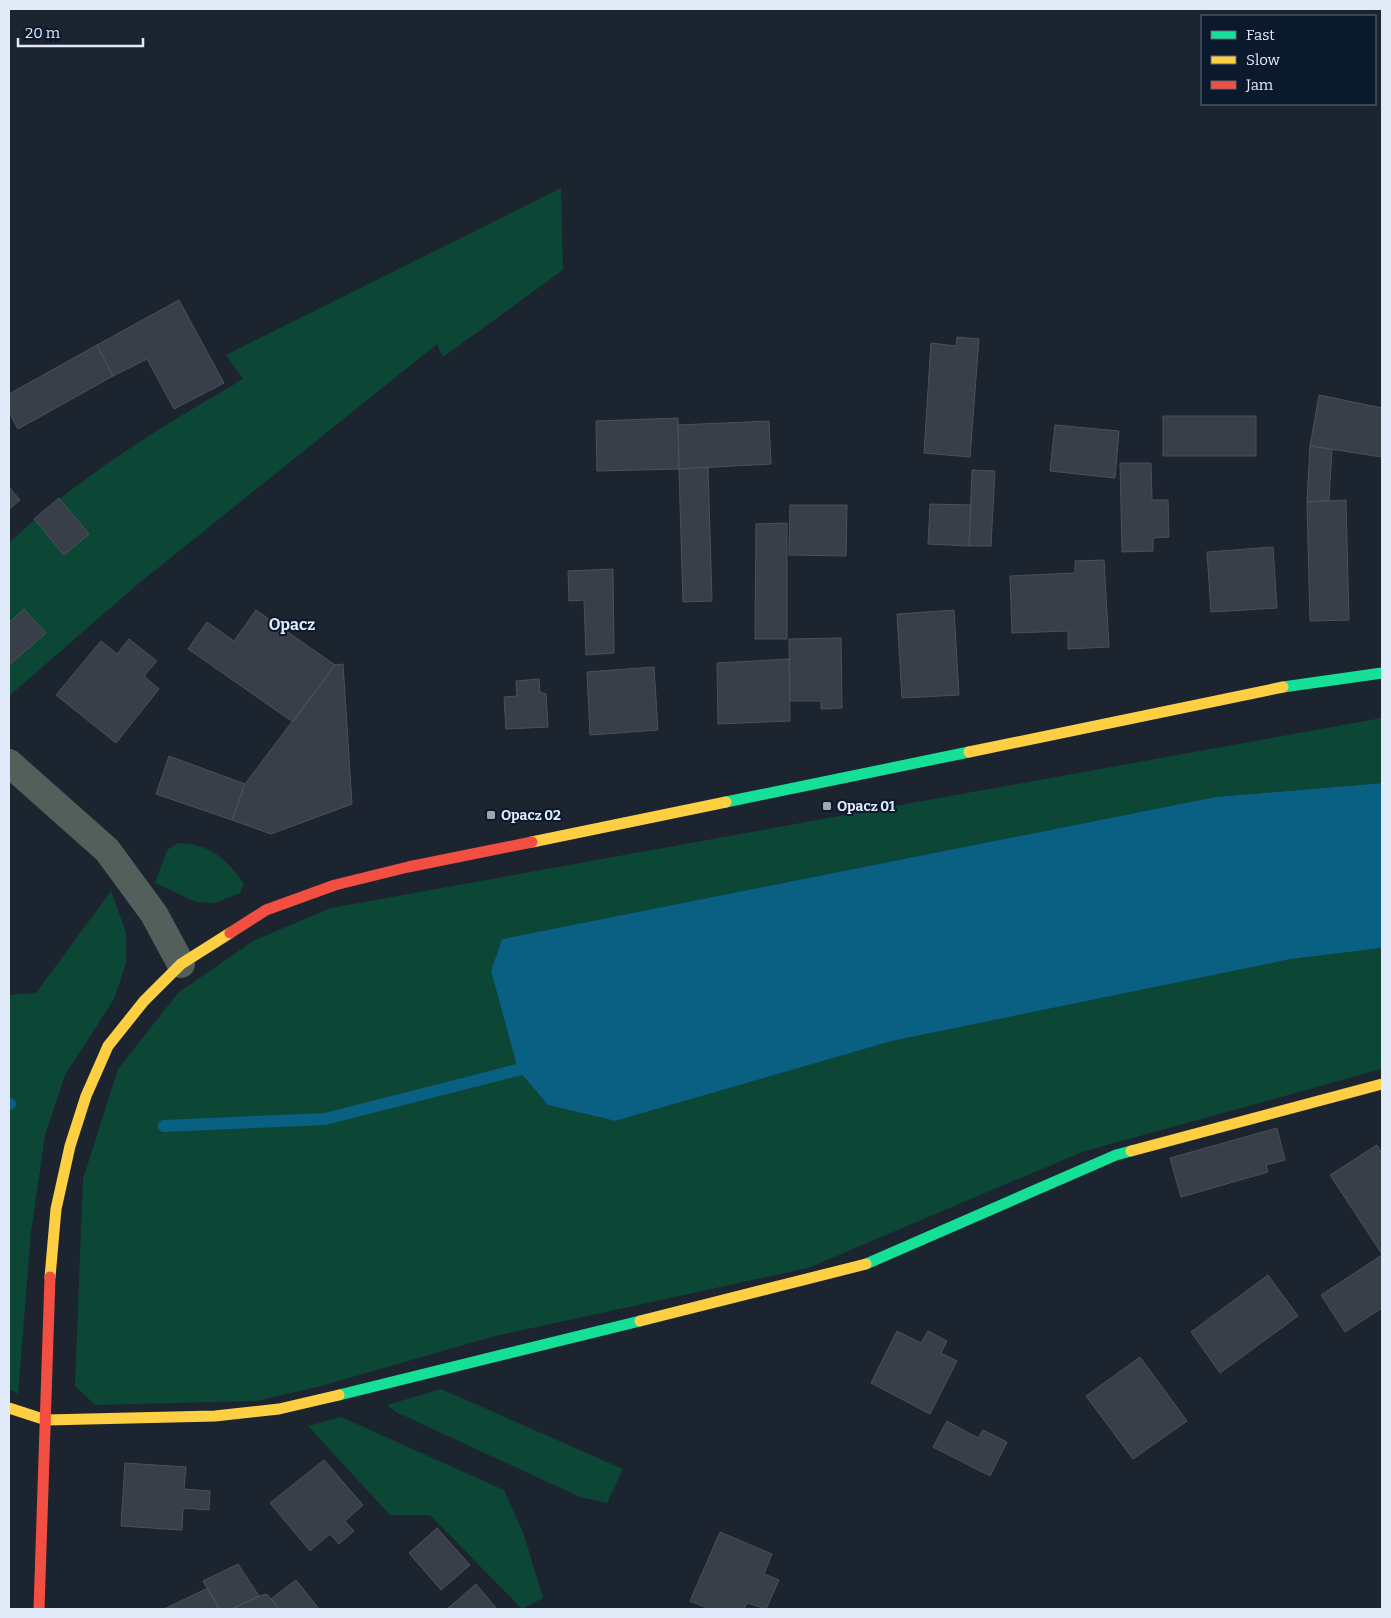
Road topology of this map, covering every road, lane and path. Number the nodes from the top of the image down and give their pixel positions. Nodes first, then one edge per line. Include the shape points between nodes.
1 (1382, 673) edge
2 (9, 763) edge
3 (182, 964) junction
4 (1382, 1084) edge
5 (9, 1408) edge
6 (46, 1420) junction
7 (39, 1609) edge

1 - 3 street via 1294,685 408,867 335,885 266,910
2 - 3 street via 106,850 154,914
3 - 6 street via 144,1000 108,1046 86,1096 70,1146 56,1209 50,1272
4 - 6 street via 1116,1155 865,1266 279,1409 215,1416
5 - 6 street
6 - 7 street

